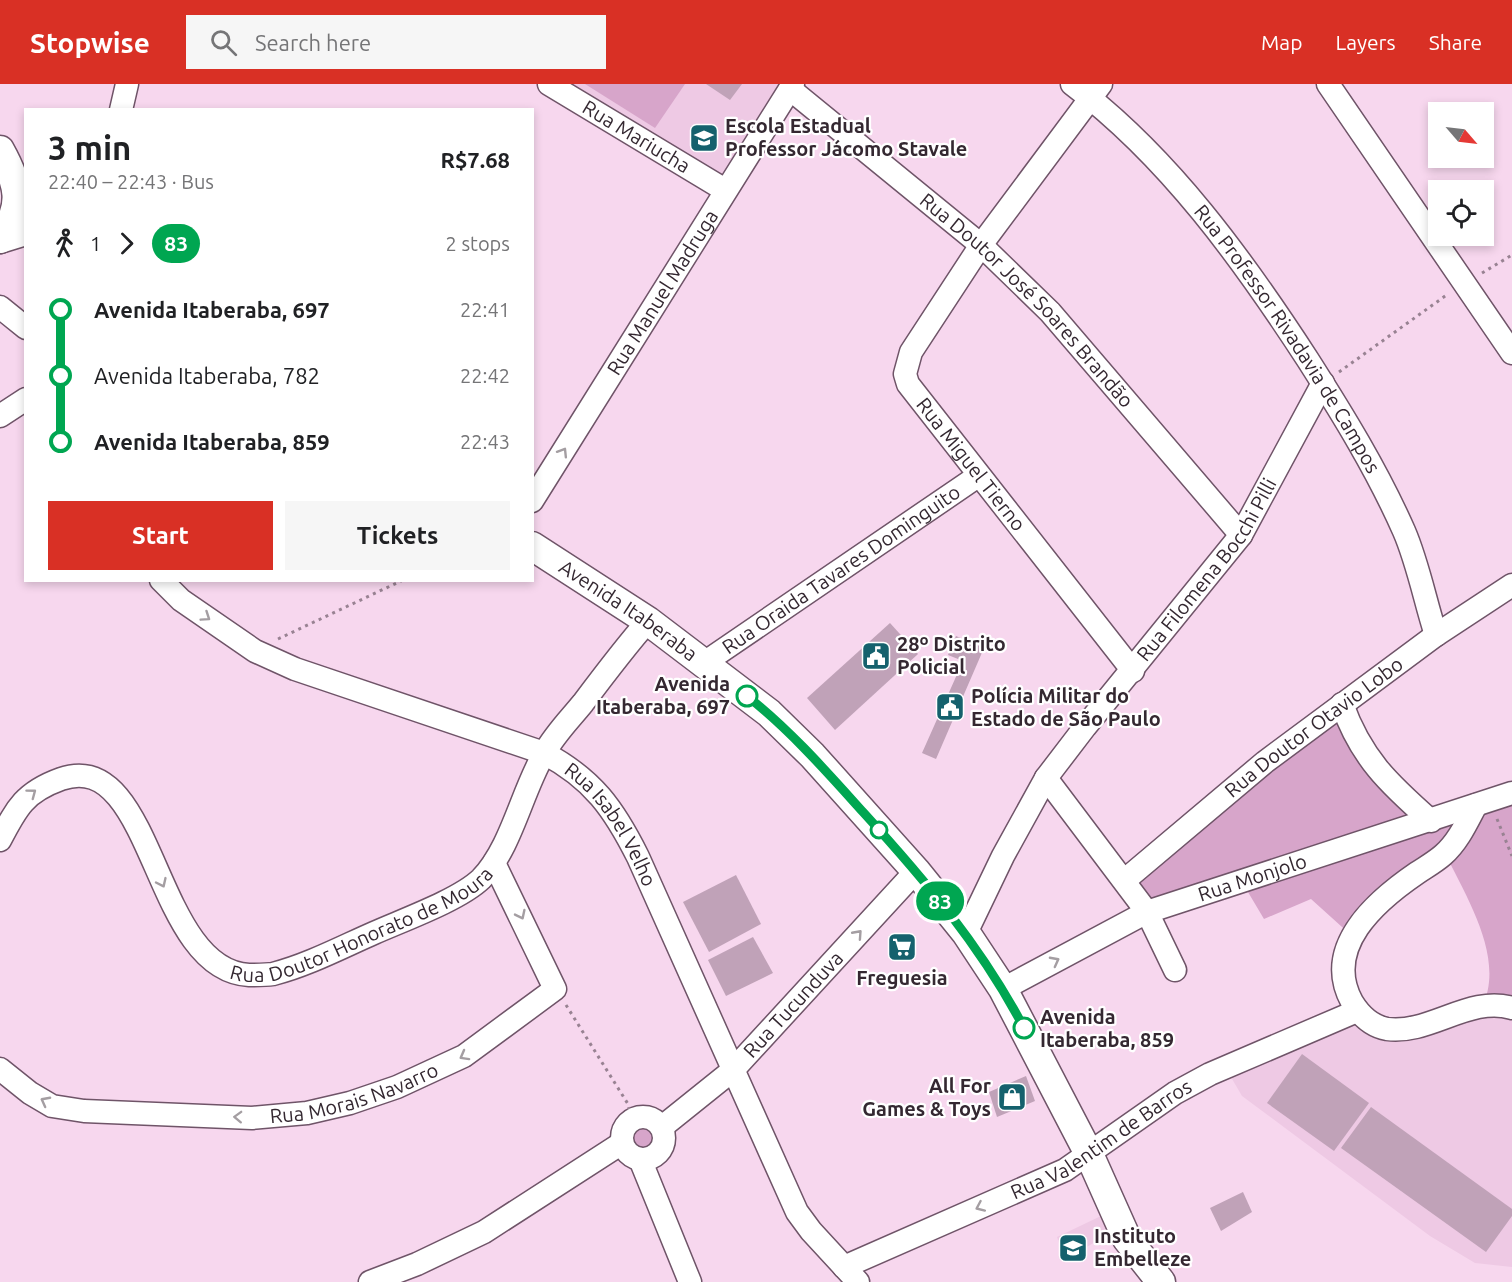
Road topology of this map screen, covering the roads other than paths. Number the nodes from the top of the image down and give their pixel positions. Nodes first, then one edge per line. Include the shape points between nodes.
1 (127, 84) edge
2 (549, 84) edge
3 (1328, 84) edge
4 (792, 87) edge
5 (1088, 88) edge
6 (121, 108) edge
7 (0, 150) edge
8 (24, 166) edge
9 (725, 190) junction
10 (24, 235) edge
11 (0, 241) edge
12 (981, 245) junction
13 (0, 307) edge
14 (24, 326) edge
15 (1512, 353) edge
16 (1323, 383) junction
17 (24, 400) edge
18 (0, 416) edge
19 (978, 476) junction
20 (534, 498) edge
21 (1241, 536) junction
22 (534, 547) edge
23 (163, 582) edge
24 (1512, 585) edge
25 (648, 621) junction
26 (1436, 635) junction
27 (704, 663) junction
28 (1132, 671) junction
29 (1342, 704) junction
30 (544, 753) junction
31 (1046, 778) junction
32 (1494, 799) edge
33 (1431, 821) junction
34 (0, 840) edge
35 (494, 863) junction
36 (916, 871) junction
37 (1125, 880) junction
38 (1147, 912) junction
39 (966, 933) junction
40 (1175, 970) dead end
41 (1003, 988) junction
42 (1512, 1008) edge
43 (1357, 1011) junction
44 (0, 1069) edge
45 (733, 1070) junction
46 (662, 1127) junction
47 (622, 1143) junction
48 (1089, 1154) junction
49 (640, 1159) junction
50 (851, 1275) edge
51 (370, 1282) edge
52 (690, 1282) edge
53 (1161, 1282) edge

1 - 6 street
2 - 9 street, Rua Mariucha
3 - 15 street
4 - 9 street, Rua Manuel Madruga
4 - 12 street, Rua Doutor José Soares Brandão
5 - 12 street
5 - 16 street, Rua Professor Rivadavia de Campos via 1211,225 1271,304
7 - 8 main road
7 - 11 main road via 17,188 17,208
20 -> 9 street, Rua Manuel Madruga
10 - 11 street
12 - 19 street, Rua Miguel Tierno via 911,352 905,374 908,384
12 - 21 street, Rua Doutor José Soares Brandão via 1050,312
13 - 14 street
16 - 21 street, Rua Filomena Bocchi Pilli
16 - 26 street, Rua Professor Rivadavia de Campos via 1370,460 1405,533
17 - 18 street
19 - 27 street, Rua Oraida Tavares Dominguito
19 - 28 street, Rua Miguel Tierno
21 - 28 street, Rua Filomena Bocchi Pilli
22 - 25 main road, Avenida Itaberaba
23 -> 30 street, Rua Isabel Velho via 181,600 255,651 295,669
24 - 26 street, Rua Doutor Otavio Lobo
25 - 27 main road, Avenida Itaberaba
25 - 30 street, Rua Doutor Honorato de Moura
26 - 29 street, Rua Doutor Otavio Lobo
27 - 36 main road, Avenida Itaberaba via 769,713 812,755
28 - 31 street, Rua Filomena Bocchi Pilli
29 - 33 street via 1353,734 1387,783
29 - 37 street, Rua Doutor Otavio Lobo via 1265,762
30 - 35 street, Rua Doutor Honorato de Moura
30 - 45 street, Rua Isabel Velho via 570,766 617,815
31 - 37 street
31 - 39 street, Rua Filomena Bocchi Pilli
32 - 33 street, Rua Monjolo
32 - 43 street via 1446,853 1377,903 1362,919 1342,962 1344,980
33 - 38 street, Rua Monjolo
34 -> 35 street, Rua Doutor Honorato de Moura via 25,797 40,786 72,775 89,776 111,787 129,809 168,896 196,944 214,961 247,975 271,974 298,966 424,911 479,880
35 -> 44 street, Rua Morais Navarro via 555,988 464,1056 396,1087 307,1113 252,1118 84,1111 52,1106
36 - 39 main road, Avenida Itaberaba
45 -> 36 street, Rua Tucunduva
37 - 38 street
38 - 40 street
41 -> 38 street, Rua Monjolo
39 - 41 main road, Avenida Itaberaba
41 - 48 main road, Avenida Itaberaba
42 - 43 street via 1482,1007 1404,1030 1385,1028
43 - 48 street, Rua Valentim de Barros via 1210,1074
45 - 46 street, Rua Tucunduva
45 - 50 street, Rua Isabel Velho via 797,1212
46 - 47 street via 652,1118 638,1116 623,1130
46 - 49 street via 661,1148 651,1158
47 - 49 street via 630,1155
47 - 51 street via 484,1232
48 -> 50 street, Rua Valentim de Barros via 1065,1170
48 - 53 main road, Avenida Itaberaba via 1127,1239
49 - 52 street

